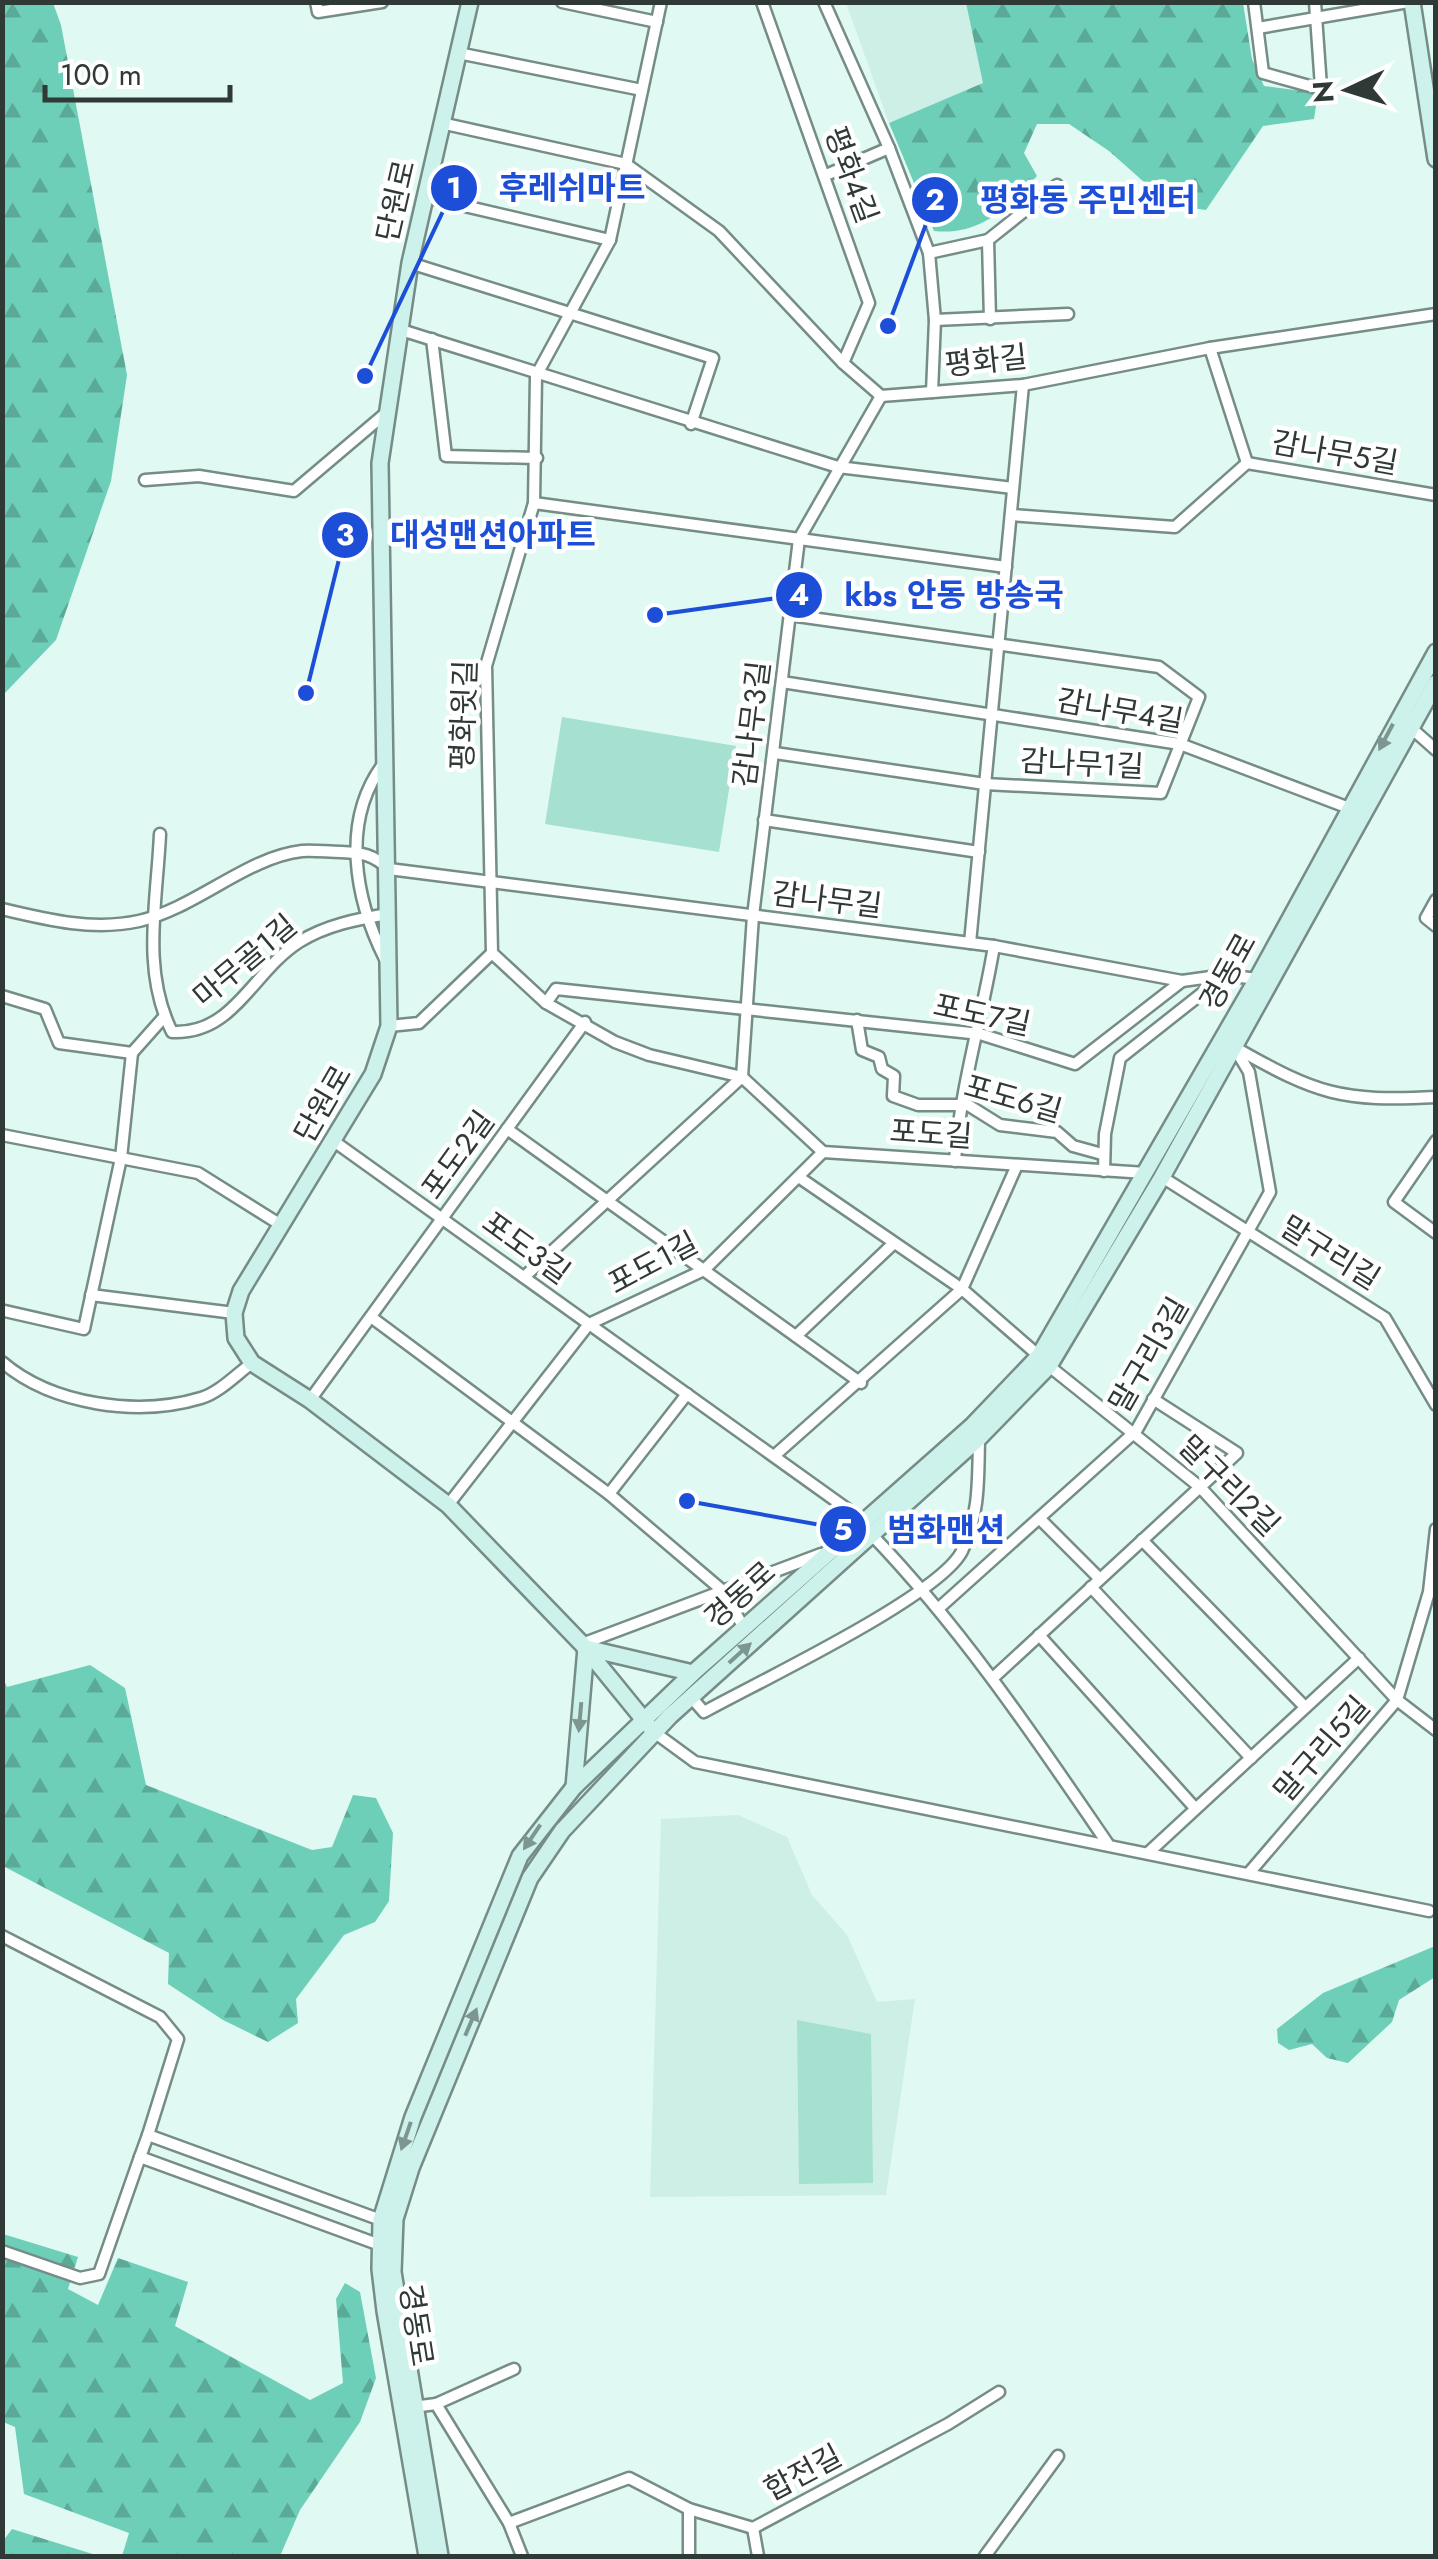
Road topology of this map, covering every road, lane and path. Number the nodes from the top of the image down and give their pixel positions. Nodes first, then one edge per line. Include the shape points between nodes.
1 (316, 2) edge
2 (382, 2) edge
3 (470, 2) edge
4 (562, 2) edge
5 (661, 2) edge
6 (762, 2) edge
7 (824, 2) edge
8 (1254, 2) edge
9 (1314, 2) edge
10 (1410, 2) edge
11 (1316, 19) junction
12 (657, 22) junction
13 (1258, 28) junction
14 (458, 53) junction
15 (642, 90) junction
16 (1430, 96) edge
17 (441, 123) junction
18 (889, 148) junction
19 (1436, 159) edge
20 (626, 164) junction
21 (826, 175) junction
22 (1057, 185) dead end
23 (426, 197) junction
24 (610, 240) junction
25 (988, 240) junction
26 (929, 253) junction
27 (410, 263) junction
28 (571, 313) junction
29 (1068, 314) dead end
30 (1436, 314) edge
31 (990, 319) junction
32 (935, 320) junction
33 (398, 329) junction
34 (432, 339) junction
35 (1210, 348) junction
36 (843, 362) junction
37 (536, 376) junction
38 (1023, 385) junction
39 (932, 392) junction
40 (881, 396) junction
41 (386, 413) junction
42 (691, 424) junction
43 (537, 458) junction
44 (1247, 463) junction
45 (838, 467) junction
46 (144, 480) dead end
47 (1013, 488) junction
48 (1436, 495) edge
49 (534, 503) junction
50 (1011, 515) junction
51 (799, 539) junction
52 (1006, 567) junction
53 (790, 615) junction
54 (998, 648) junction
55 (1436, 652) edge
56 (782, 682) junction
57 (1436, 682) edge
58 (992, 715) junction
59 (1410, 727) junction
60 (1180, 744) junction
61 (1436, 750) edge
62 (775, 753) junction
63 (384, 762) junction
64 (985, 784) junction
65 (1349, 808) junction
66 (764, 820) junction
67 (160, 834) dead end
68 (979, 852) junction
69 (356, 853) junction
70 (389, 869) junction
71 (488, 882) junction
72 (1436, 900) edge
73 (2, 908) edge
74 (388, 914) junction
75 (156, 916) junction
76 (754, 916) junction
77 (365, 918) junction
78 (1436, 926) edge
79 (970, 943) junction
80 (994, 946) junction
81 (492, 953) junction
82 (389, 967) junction
83 (1225, 975) junction
84 (1257, 979) junction
85 (1182, 981) junction
86 (2, 996) edge
87 (546, 1003) junction
88 (744, 1008) junction
89 (164, 1017) junction
90 (857, 1020) junction
91 (585, 1022) junction
92 (389, 1026) junction
93 (980, 1034) junction
94 (1228, 1043) junction
95 (132, 1053) junction
96 (742, 1077) junction
97 (1436, 1097) edge
98 (959, 1105) junction
99 (507, 1130) junction
100 (2, 1135) edge
101 (1436, 1141) edge
102 (334, 1142) junction
103 (823, 1152) junction
104 (1102, 1154) junction
105 (121, 1158) junction
106 (955, 1161) junction
107 (1017, 1165) junction
108 (1104, 1170) junction
109 (1154, 1175) junction
110 (800, 1178) junction
111 (606, 1201) junction
112 (442, 1218) junction
113 (280, 1225) junction
114 (1248, 1231) junction
115 (1436, 1233) edge
116 (894, 1243) junction
117 (704, 1270) junction
118 (524, 1277) junction
119 (962, 1289) junction
120 (91, 1294) junction
121 (5, 1312) edge
122 (234, 1313) junction
123 (371, 1317) junction
124 (589, 1324) junction
125 (796, 1336) junction
126 (1044, 1361) junction
127 (2, 1362) edge
128 (252, 1363) junction
129 (861, 1383) junction
130 (688, 1394) junction
131 (1154, 1399) junction
132 (310, 1400) junction
133 (1436, 1405) edge
134 (513, 1421) junction
135 (1136, 1431) junction
136 (980, 1438) junction
137 (774, 1456) junction
138 (1200, 1486) junction
139 (608, 1494) junction
140 (448, 1505) junction
141 (1041, 1520) junction
142 (868, 1528) junction
143 (1436, 1529) edge
144 (1142, 1540) junction
145 (832, 1550) junction
146 (1095, 1583) junction
147 (925, 1590) junction
148 (723, 1591) junction
149 (939, 1608) junction
150 (744, 1628) junction
151 (1039, 1635) junction
152 (584, 1646) junction
153 (1359, 1658) junction
154 (693, 1673) junction
155 (994, 1677) junction
156 (691, 1696) junction
157 (1397, 1700) junction
158 (1305, 1707) junction
159 (648, 1726) junction
160 (1436, 1730) edge
161 (1250, 1758) junction
162 (574, 1787) junction
163 (1196, 1808) junction
164 (1108, 1844) junction
165 (1148, 1852) junction
166 (1248, 1874) junction
167 (1429, 1911) dead end
168 (2, 1936) edge
169 (148, 2135) junction
170 (140, 2157) junction
171 (380, 2220) junction
172 (380, 2245) junction
173 (2, 2251) edge
174 (514, 2369) dead end
175 (999, 2392) dead end
176 (436, 2404) junction
177 (413, 2407) junction
178 (1058, 2456) dead end
179 (689, 2509) junction
180 (509, 2523) junction
181 (753, 2528) junction
182 (427, 2556) edge
183 (440, 2556) edge
184 (522, 2556) edge
185 (689, 2556) edge
186 (758, 2556) edge
187 (984, 2556) edge

1 - 2 street via 318,12
3 - 14 street, 단원로
4 - 12 street
5 - 12 street, 평화윗길
6 - 21 street, 평화4길
7 - 18 street
8 - 13 street
9 - 11 street
10 - 11 street
10 - 16 street
11 - 13 street
11 - 13 street via 1321,87 1263,73
12 - 15 street, 평화윗길
14 - 15 street
14 - 17 street, 단원로
15 - 20 street, 평화윗길
16 - 19 street
17 - 20 street
17 - 23 street, 단원로
18 - 21 street
18 - 26 street
20 - 24 street, 평화윗길
20 - 36 street via 720,232
21 - 36 street, 평화4길 via 870,303
22 - 25 street
23 - 24 street
23 - 27 street, 단원로
24 - 28 street, 평화윗길
25 - 26 street
25 - 31 street
26 - 32 street
27 - 28 street
27 - 33 street, 단원로
28 - 37 street, 평화윗길
28 - 42 street via 713,358
29 - 31 street
30 - 35 street, 평화길
31 - 32 street
32 - 39 street
33 - 34 street
33 - 41 street, 단원로
34 - 37 street
34 - 43 street via 446,456
35 - 38 street, 평화길
35 - 44 street
36 - 40 street
37 - 42 street
37 - 43 street, 평화윗길
38 - 39 street, 평화길
38 - 47 street
39 - 40 street, 평화길
40 - 45 street, 감나무3길
41 - 46 street via 294,490 199,476
41 - 63 street, 단원로 via 380,463
42 - 45 street
43 - 49 street, 평화윗길
44 - 48 street, 감나무5길
44 - 50 street, 감나무5길 via 1175,527
45 - 47 street
45 - 51 street, 감나무3길
47 - 50 street
49 - 51 street
49 - 71 street, 평화윗길 via 486,666
50 - 52 street
51 - 52 street
51 - 53 street, 감나무3길
52 - 54 street
53 - 54 street
53 - 56 street, 감나무3길
54 - 58 street
54 - 60 street, 감나무1길 via 1159,667 1199,697
55 -> 65 street, 경동로
56 - 58 street, 감나무4길
56 - 62 street, 감나무3길
57 - 59 street, 경동로
58 - 60 street, 감나무4길
58 - 64 street
59 - 61 street
59 - 94 street, 경동로
60 - 64 street, 감나무1길 via 1162,793
60 - 65 street, 감나무4길
62 - 64 street
62 - 66 street, 감나무3길
63 - 69 street via 365,794
63 - 70 street, 단원로
64 - 68 street
65 - 84 street, 경동로
66 - 68 street
66 - 76 street, 감나무3길
67 - 75 street
68 - 79 street
69 - 70 street, 감나무길 via 372,854
69 - 75 street via 300,851
69 - 77 street
70 - 71 street, 감나무길
70 - 74 street, 단원로
71 - 76 street, 감나무길
71 - 81 street
72 - 78 street via 1426,918
73 - 75 street via 98,926
74 - 77 street, 마무골1길
74 - 82 street, 단원로
75 - 89 street via 154,992
76 - 79 street, 감나무길
76 - 88 street
77 - 82 street
77 - 89 street, 마무골1길 via 297,943 241,996 234,1011 210,1027 172,1032
79 - 80 street, 감나무길
80 - 85 street, 감나무길
80 - 93 street
81 - 87 street
81 - 92 street via 419,1024
82 - 92 street, 단원로
83 - 84 street, 감나무길
83 - 85 street, 감나무길
83 - 104 street via 1120,1058
84 - 94 street, 경동로
85 - 93 street, 포도7길 via 1075,1064
86 - 95 street via 44,1009 59,1043
87 - 88 street, 포도7길 via 556,989
87 - 91 street
88 - 90 street, 포도7길
88 - 96 street
89 - 95 street, 마무골1길
90 - 93 street, 포도7길
90 - 98 street, 포도6길 via 862,1050 879,1057 882,1069 894,1076 893,1096 918,1105
91 - 96 street via 649,1056
91 - 99 street, 포도2길
92 - 102 street, 단원로 via 373,1074
93 - 98 street
94 - 97 street via 1317,1091 1374,1100
94 - 109 street, 경동로
94 - 114 street, 말구리3길 via 1249,1072 1270,1192
95 - 105 street
96 - 103 street
96 - 111 street
98 - 104 street, 포도6길 via 1000,1125 1056,1132 1073,1146
98 - 106 street
99 - 111 street
99 - 112 street, 포도2길
100 - 105 street
101 - 115 street via 1394,1202
102 - 112 street, 포도3길
102 - 113 street, 단원로
103 - 106 street, 포도길
103 - 110 street, 포도1길
104 - 108 street
105 - 113 street via 198,1173
105 - 120 street
106 - 107 street, 포도길
107 - 108 street, 포도길
107 - 119 street
108 - 109 street, 포도길
109 - 114 street, 말구리길
109 - 126 street, 경동로
110 - 116 street, 말구리2길
110 - 117 street, 포도1길
111 - 117 street
111 - 118 street
112 - 118 street, 포도3길
112 - 123 street, 포도2길
113 - 122 street, 단원로
114 - 131 street, 말구리3길
114 - 133 street, 말구리길 via 1385,1318
116 - 119 street, 말구리2길
116 - 125 street
117 - 124 street, 포도1길
117 - 125 street
118 - 124 street, 포도3길
119 - 126 street, 말구리2길
119 - 129 street
120 - 121 street via 84,1329
120 - 122 street
122 - 128 street via 236,1338
123 - 132 street, 포도2길
123 - 134 street
124 - 130 street, 포도3길
124 - 134 street, 포도1길
125 - 129 street
126 - 135 street, 말구리2길
126 - 136 street, 경동로
126 - 142 street, 경동로
127 - 128 street via 68,1399 116,1406 204,1398
128 - 132 street
129 - 137 street
130 - 137 street, 포도3길
130 - 139 street
131 - 135 street, 말구리3길
131 - 138 street via 1237,1452
132 - 140 street
134 - 139 street
134 - 140 street, 포도1길
135 - 138 street, 말구리2길
135 - 141 street, 말구리3길
136 - 142 street, 경동로
136 - 147 street via 978,1514 961,1555
137 - 142 street, 포도3길
138 - 144 street
138 - 153 street, 말구리2길
139 - 148 street
140 - 152 street
141 - 146 street
141 - 149 street, 말구리3길
142 - 145 street, 경동로
142 - 147 street, 포도3길
156 -> 142 street, 경동로
143 - 157 street, 말구리5길 via 1429,1592
144 - 146 street
144 - 158 street
145 - 148 street
145 - 150 street, 경동로
146 - 151 street
146 - 161 street
147 - 149 street, 포도3길
147 - 156 street via 704,1712
148 - 150 street
148 - 152 street
149 - 155 street, 포도3길
150 - 154 street, 경동로
151 - 155 street
151 - 163 street
152 - 154 street
152 - 159 street
152 -> 162 street
153 - 157 street, 말구리2길
153 - 158 street
154 - 159 street, 경동로
155 - 164 street, 포도3길
156 - 159 street, 경동로
157 - 160 street, 말구리2길
157 - 166 street, 말구리5길
158 - 161 street
159 - 162 street, 경동로
159 - 164 street via 695,1762
177 -> 159 street, 경동로 via 393,2272 395,2219 411,2168 537,1865
161 - 163 street
162 -> 171 street, 경동로 via 536,1829 511,1875 413,2117
163 - 165 street
164 - 165 street
165 - 166 street
166 - 167 street
168 - 169 street via 160,2017 178,2039
169 - 170 street
169 - 171 street
170 - 172 street
170 - 173 street via 99,2274 80,2278
171 - 172 street, 경동로
172 - 182 street, 경동로
174 - 176 street
175 - 181 street, 합전길
176 - 177 street
176 - 180 street
177 - 183 street, 경동로
178 - 187 street
179 - 180 street, 합전길 via 629,2478
179 - 181 street, 합전길
179 - 185 street
180 - 184 street
181 - 186 street

